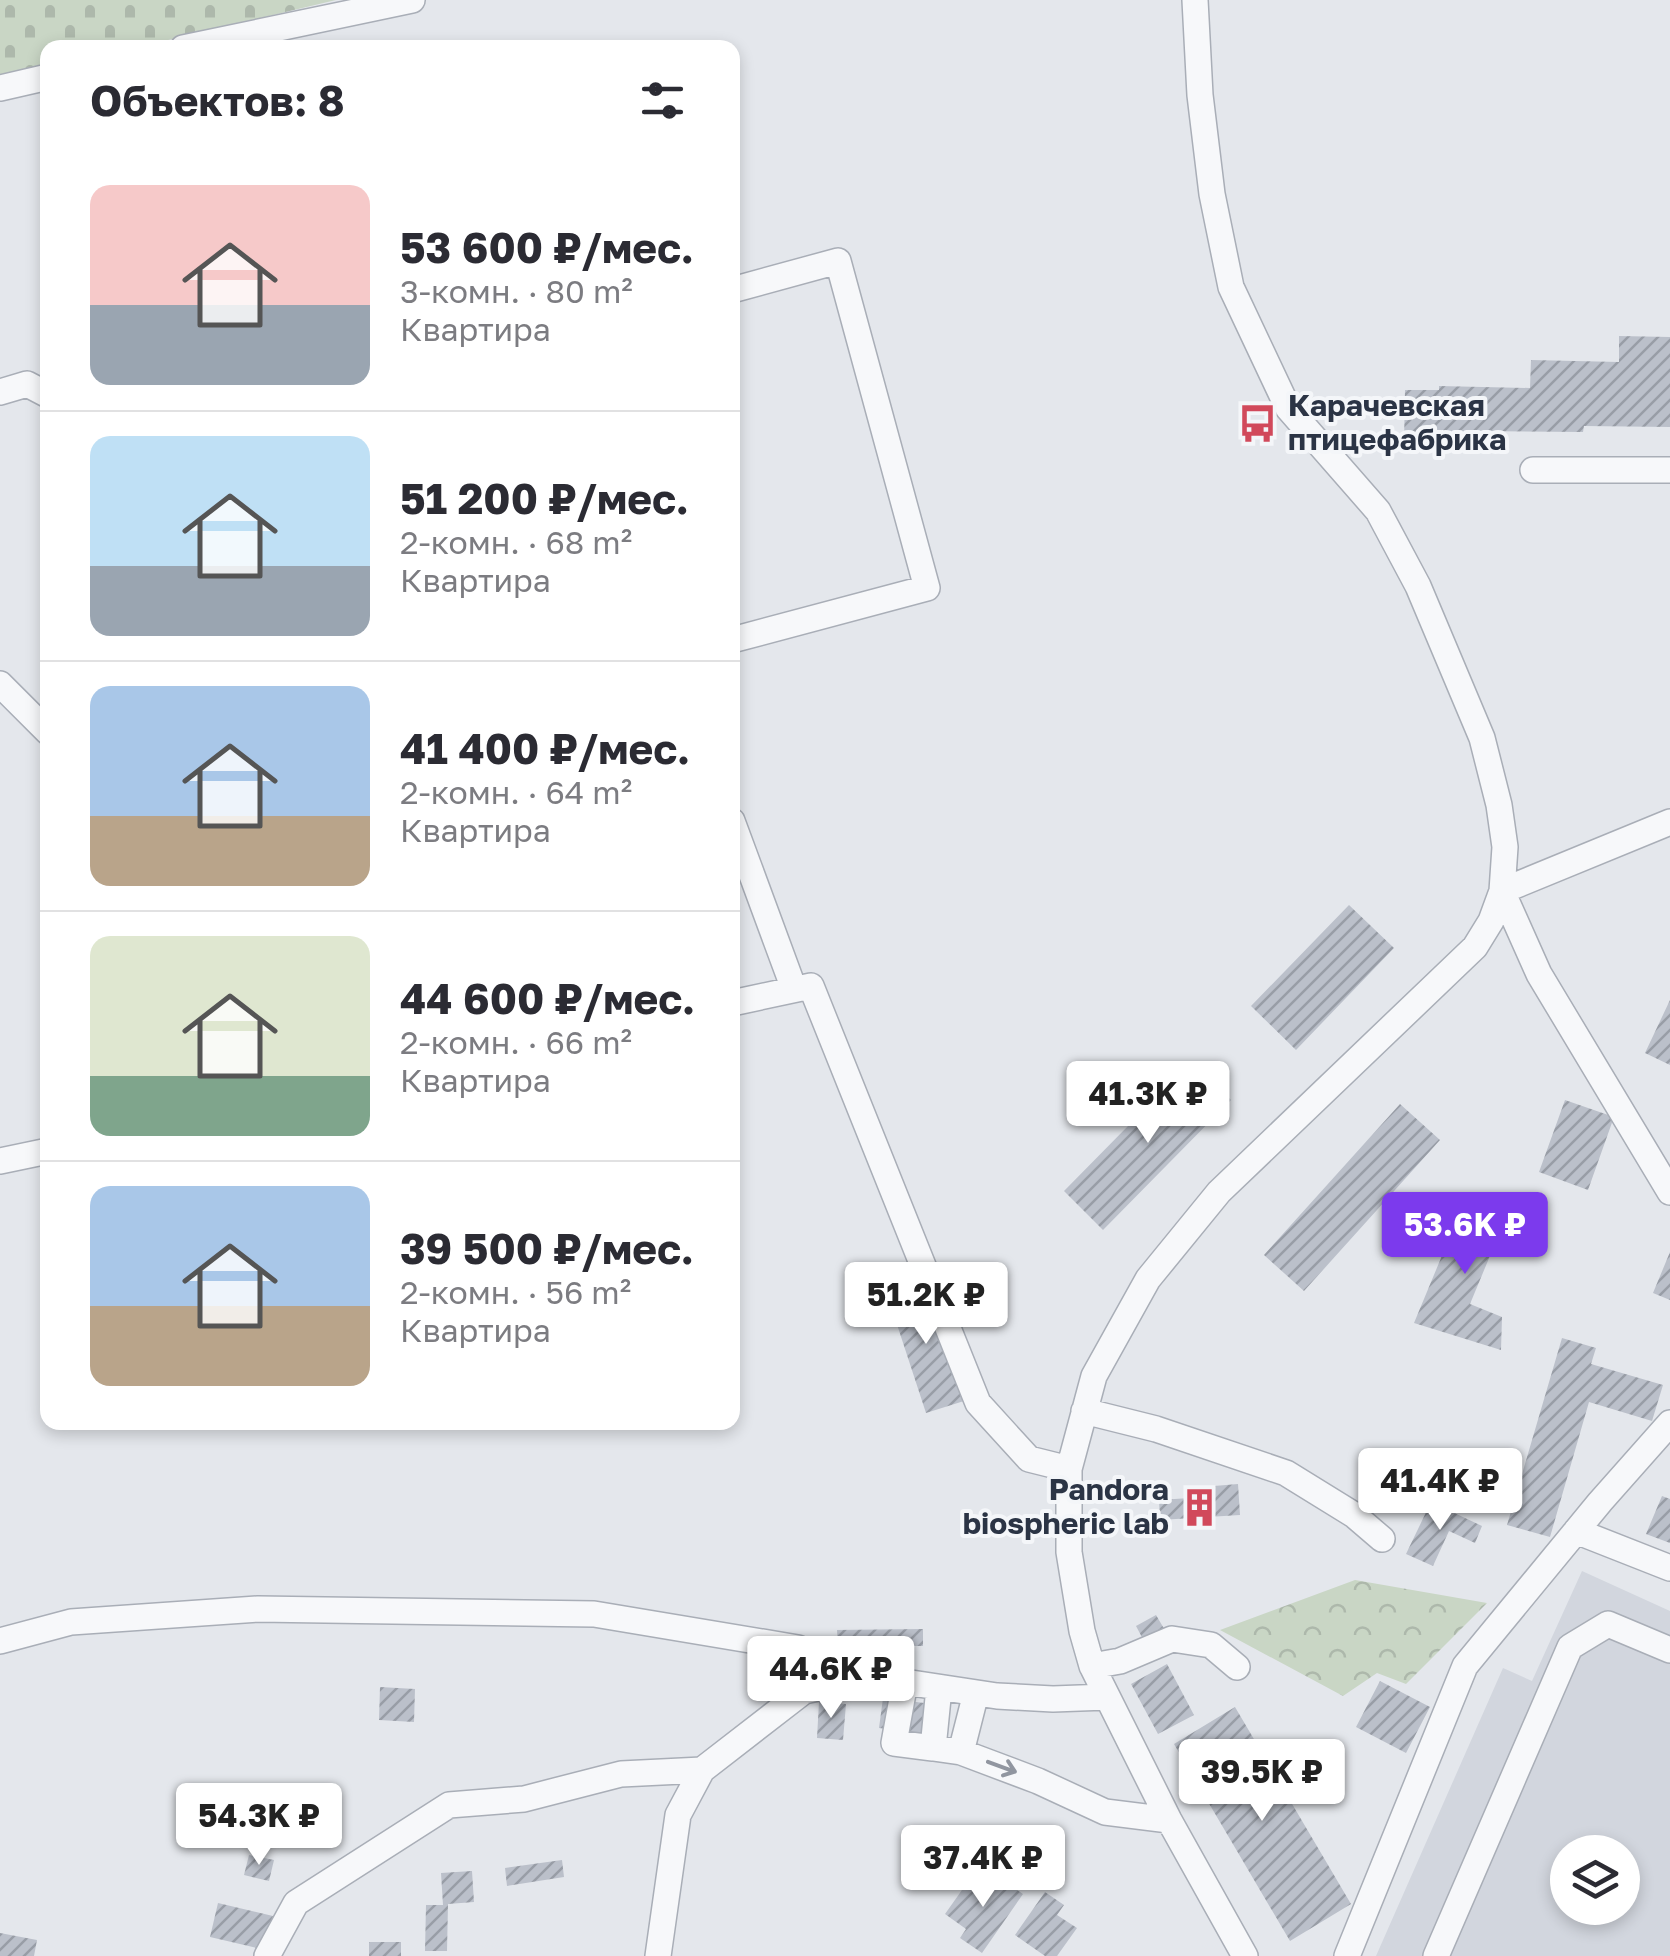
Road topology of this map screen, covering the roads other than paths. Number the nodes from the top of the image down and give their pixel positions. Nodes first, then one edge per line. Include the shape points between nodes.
1 (412, 0) edge
2 (1195, 0) edge
3 (221, 40) edge
4 (40, 79) edge
5 (0, 88) edge
6 (740, 288) edge
7 (40, 391) edge
8 (0, 392) edge
9 (1533, 470) dead end
10 (1670, 470) edge
11 (740, 638) edge
12 (0, 684) edge
13 (40, 724) edge
14 (1670, 822) edge
15 (740, 842) edge
16 (1502, 892) junction
17 (794, 990) junction
18 (740, 1001) edge
19 (40, 1152) edge
20 (0, 1161) edge
21 (1670, 1192) edge
22 (1084, 1411) junction
23 (1670, 1423) edge
24 (1068, 1469) junction
25 (1576, 1531) junction
26 (1382, 1539) dead end
27 (1670, 1568) edge
28 (0, 1641) edge
29 (1670, 1650) edge
30 (1092, 1666) junction
31 (1237, 1667) dead end
32 (860, 1679) junction
33 (905, 1682) junction
34 (940, 1688) junction
35 (976, 1693) junction
36 (1108, 1697) junction
37 (933, 1748) junction
38 (961, 1752) junction
39 (702, 1770) junction
40 (1169, 1820) junction
41 (267, 1956) edge
42 (658, 1956) edge
43 (1246, 1956) edge
44 (1347, 1956) edge
45 (1436, 1956) edge

1 - 3 street
2 - 16 street via 1212,194 1230,287 1288,408 1378,511 1451,658 1499,805
4 - 5 street
6 - 11 street via 838,260 927,588
7 - 8 street via 28,384
9 - 10 street
12 - 13 street
14 - 16 street
15 - 17 street
16 - 21 street via 1539,974
16 - 22 street via 1475,947 1219,1192 1148,1279 1094,1376
17 - 18 street
17 - 24 street via 812,986 978,1403 1029,1459
19 - 20 street
22 - 24 street
22 - 26 street via 1286,1472
23 - 25 street
24 - 30 street via 1069,1552
25 - 27 street
25 - 44 street via 1465,1666
28 - 32 street via 71,1622 258,1609 594,1614 798,1648
29 - 45 street via 1608,1624 1570,1647
30 - 31 street via 1120,1662 1172,1639 1211,1645
30 - 36 street
32 - 33 street
32 - 39 street via 804,1691
33 - 34 street
33 - 37 street via 894,1743
34 - 35 street
34 - 37 street
35 - 36 street
35 - 38 street
36 - 40 street
37 - 38 street
38 -> 40 street via 1104,1812
39 - 41 street via 621,1774 524,1798 450,1805 296,1902
39 - 42 street via 678,1815
40 - 43 street

